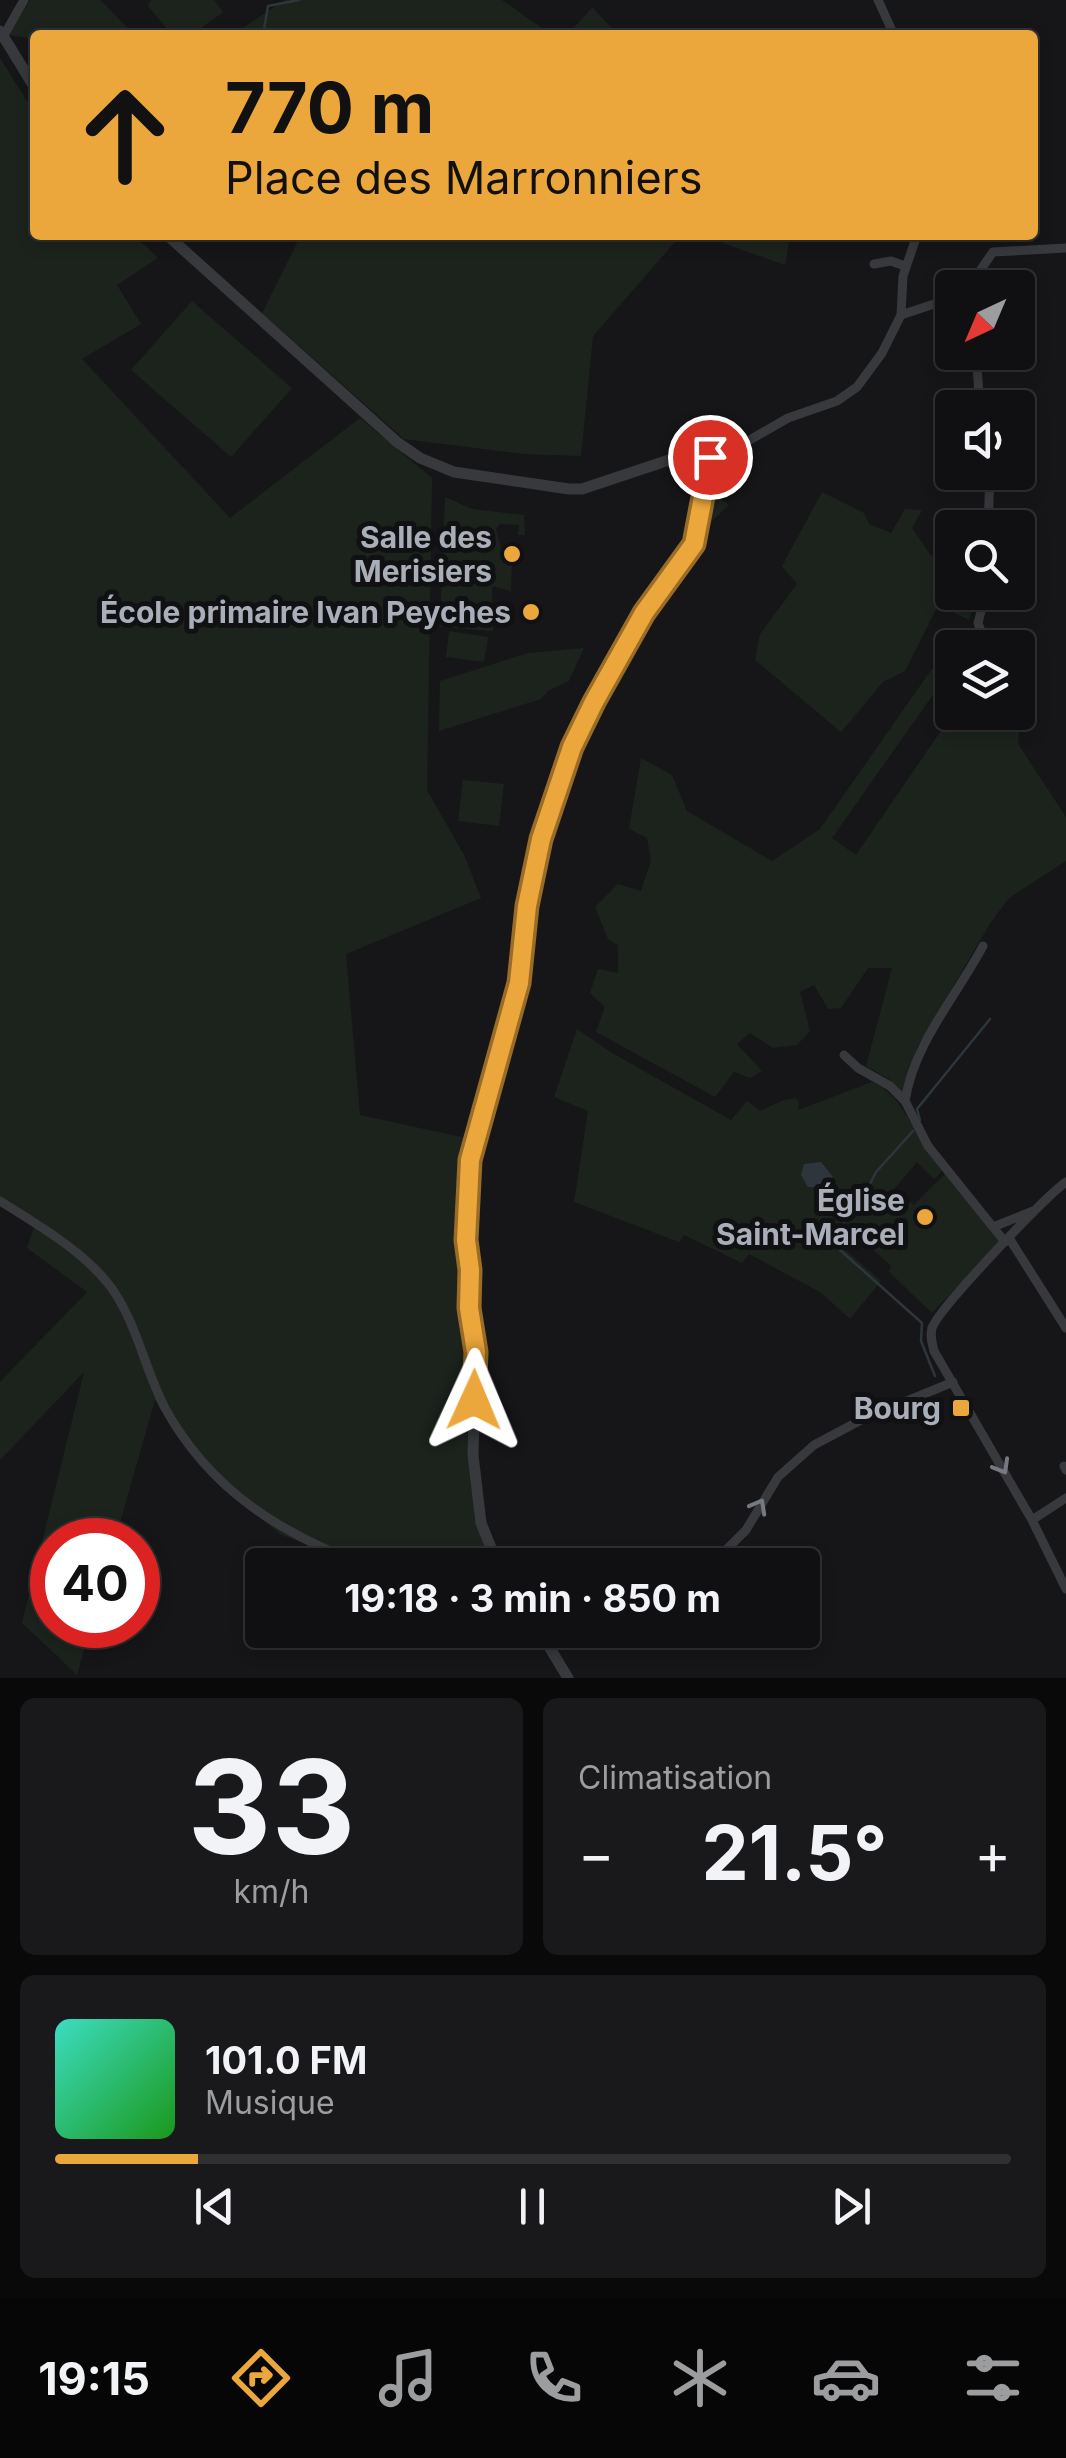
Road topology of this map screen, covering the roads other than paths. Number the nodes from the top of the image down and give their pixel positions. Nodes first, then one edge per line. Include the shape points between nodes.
1 (24, 0) edge
2 (878, 0) edge
3 (892, 30) edge
4 (2, 34) edge
5 (30, 80) edge
6 (173, 240) edge
7 (914, 240) edge
8 (1066, 248) edge
9 (874, 264) dead end
10 (905, 266) junction
11 (981, 270) edge
12 (935, 304) edge
13 (900, 315) junction
14 (715, 460) junction
15 (698, 462) junction
16 (707, 476) junction
17 (984, 946) dead end
18 (844, 1055) dead end
19 (905, 1101) junction
20 (1066, 1182) edge
21 (0, 1201) edge
22 (1034, 1210) junction
23 (993, 1226) junction
24 (1007, 1240) junction
25 (1066, 1328) edge
26 (953, 1382) junction
27 (1066, 1498) edge
28 (1032, 1520) junction
29 (324, 1548) edge
30 (492, 1548) edge
31 (728, 1548) edge
32 (1066, 1589) edge
33 (550, 1648) edge
34 (568, 1678) edge

1 - 4 street
2 - 3 street
4 - 5 street
6 - 15 street via 398,442 433,465 582,489 678,457
7 - 10 street
8 - 11 street via 993,252
9 - 10 street
10 - 13 street
12 - 13 street
13 - 14 street via 875,363 849,394 796,414
14 - 15 street
14 - 16 street via 716,470
15 - 16 street
16 - 30 street via 694,544 630,637 572,747 541,839 519,983 474,1140 466,1240 476,1352 473,1454 481,1522
17 - 19 street via 923,1044
18 - 19 street
19 - 23 street via 928,1146
20 - 22 street
21 - 29 street via 96,1270 113,1290 165,1407 198,1456 251,1508
22 - 23 street
22 - 24 street
23 - 24 street
24 - 25 street
24 - 26 street via 933,1325 934,1351
26 -> 28 street
31 -> 26 street via 778,1478 814,1444
27 - 28 street
28 - 32 street
33 - 34 street

